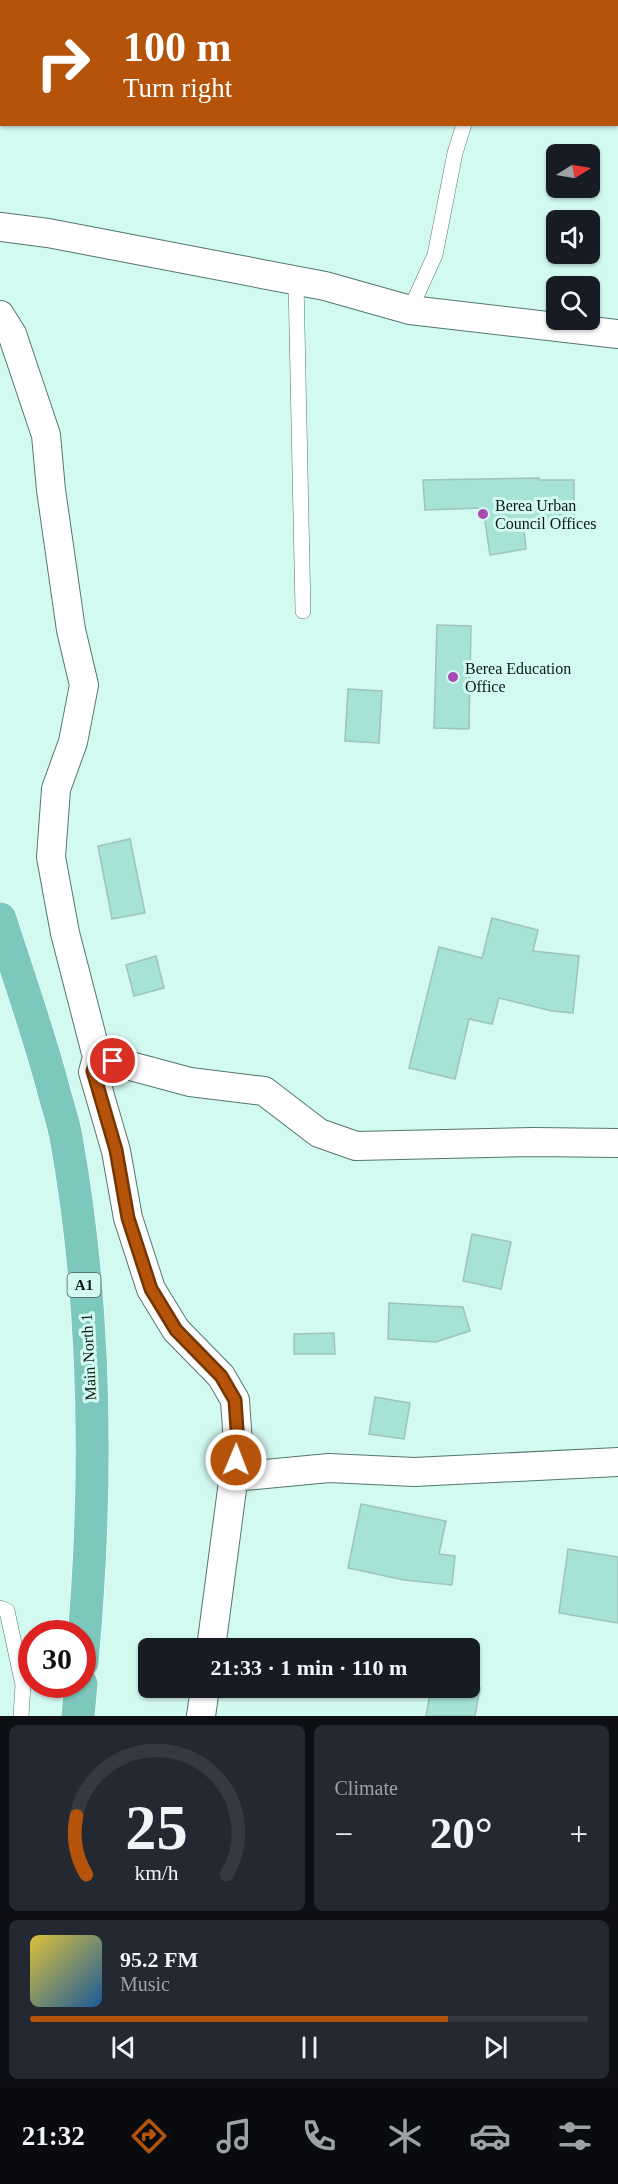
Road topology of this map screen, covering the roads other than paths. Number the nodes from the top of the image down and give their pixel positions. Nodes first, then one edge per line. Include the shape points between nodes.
1 (463, 126) edge
2 (0, 227) edge
3 (296, 281) junction
4 (410, 310) junction
5 (0, 315) edge
6 (618, 334) edge
7 (303, 611) dead end
8 (0, 919) edge
9 (97, 1057) junction
10 (618, 1143) edge
11 (618, 1462) edge
12 (234, 1477) junction
13 (0, 1608) edge
14 (86, 1620) edge
15 (212, 1638) edge
16 (80, 1698) edge
17 (204, 1698) edge
18 (21, 1716) edge
19 (78, 1716) edge
20 (201, 1716) edge

1 - 4 lane via 435,255
2 - 3 street
3 - 4 street
3 - 7 lane
4 - 6 street
5 - 9 street via 12,334 46,435 71,630 84,685 73,742 56,789 51,857 65,933
8 - 14 main road, Main North 1 / A1 via 66,1135 82,1253 91,1386 92,1497
9 - 10 street via 190,1082 264,1091 319,1133 356,1146
9 - 12 street via 93,1071 116,1150 128,1218 151,1289 176,1330 221,1376 235,1400 238,1444
11 - 12 street via 414,1472 329,1468
12 - 15 street
13 - 18 lane via 7,1611 23,1684
16 - 19 main road
17 - 20 street

